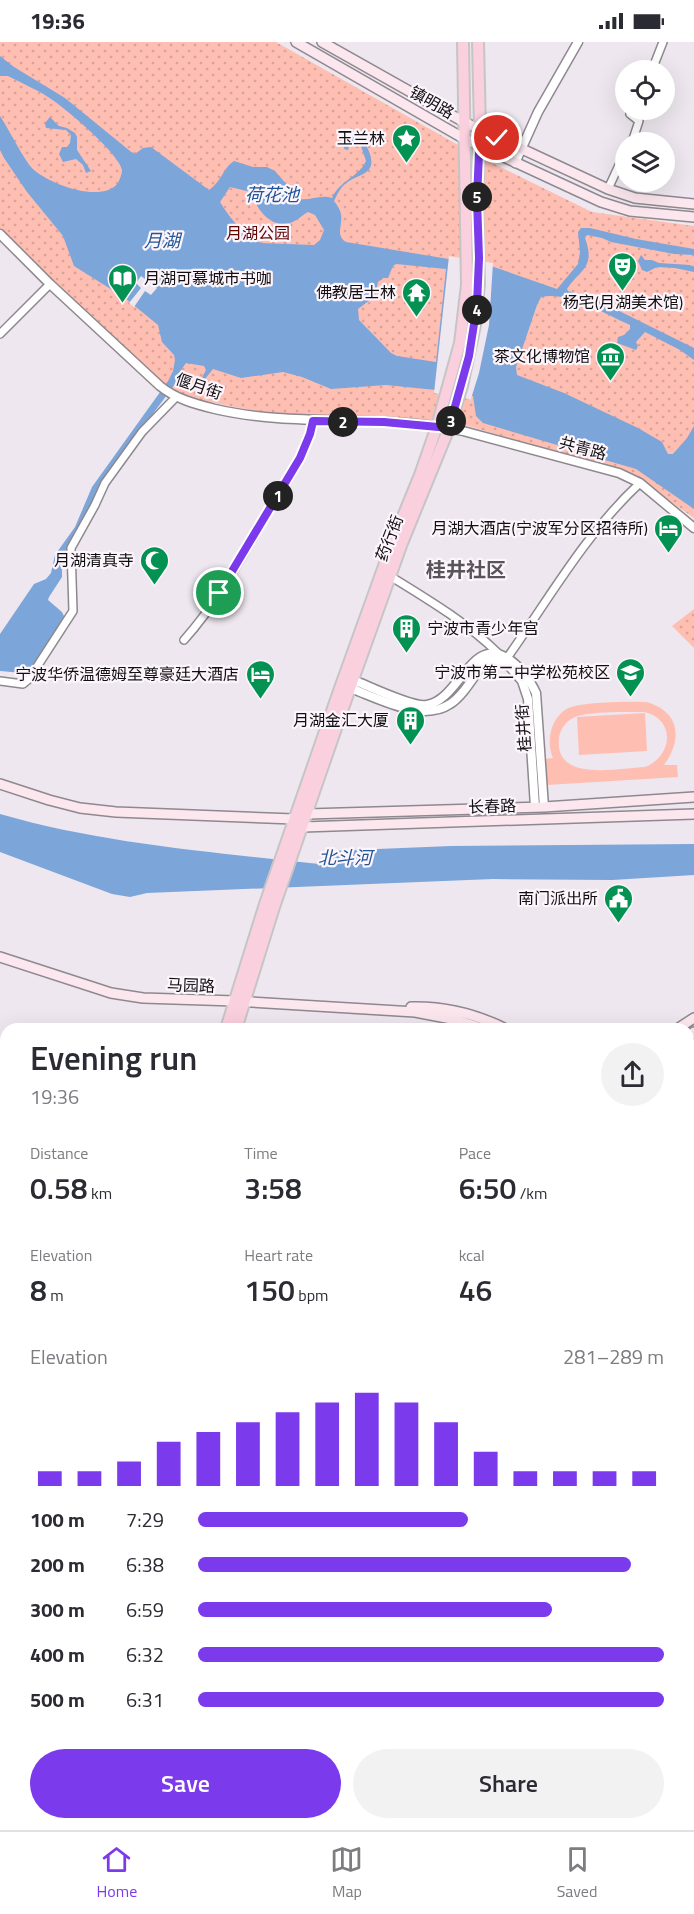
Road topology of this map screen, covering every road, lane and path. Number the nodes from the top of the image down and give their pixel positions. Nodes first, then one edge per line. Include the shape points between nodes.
1 (296, 42) edge
2 (321, 42) edge
3 (463, 42) edge
4 (478, 42) edge
5 (578, 42) edge
6 (663, 42) edge
7 (656, 60) edge
8 (464, 122) junction
9 (480, 129) junction
10 (463, 138) junction
11 (479, 146) junction
12 (520, 149) junction
13 (514, 163) junction
14 (615, 174) edge
15 (608, 189) junction
16 (694, 204) edge
17 (694, 217) edge
18 (0, 234) edge
19 (50, 284) junction
20 (0, 334) edge
21 (174, 396) junction
22 (448, 410) junction
23 (313, 421) junction
24 (437, 426) junction
25 (449, 428) junction
26 (640, 483) junction
27 (694, 528) edge
28 (390, 576) junction
29 (184, 640) dead end
30 (503, 656) junction
31 (0, 681) edge
32 (352, 684) junction
33 (0, 784) edge
34 (694, 797) edge
35 (540, 807) junction
36 (308, 814) junction
37 (694, 814) edge
38 (297, 823) junction
39 (0, 957) edge
40 (240, 1002) junction
41 (387, 1010) junction
42 (229, 1023) edge
43 (237, 1023) edge
44 (466, 1023) edge
45 (494, 1023) edge

1 - 10 main road, 镇明路
2 - 8 main road, 镇明路
3 - 8 main road, 药行街
4 - 9 main road, 药行街
5 - 12 street
6 - 7 street
8 - 9 main road, 镇明路
8 - 10 main road, 药行街
9 - 11 main road, 药行街
9 - 12 main road, 镇明路
10 - 11 main road, 镇明路
10 - 22 main road, 药行街 via 467,285
11 - 13 main road, 镇明路
11 - 22 main road, 药行街 via 479,284 475,325
12 - 13 street
12 - 15 main road, 镇明路
13 - 17 main road, 镇明路 via 630,211
14 - 15 street
15 - 16 main road, 镇明路 via 635,198
18 - 19 street, 偃月街
19 - 20 street
19 - 21 street, 偃月街
21 - 23 street, 偃月街 via 237,414
21 - 31 street via 105,483 72,548 73,611 29,679 22,684
22 - 24 main road, 药行街
22 - 25 main road, 药行街
23 - 24 street, 偃月街
23 - 29 street via 300,458 266,516 203,618
24 - 25 street, 偃月街
24 - 38 main road, 药行街 via 389,552
25 - 26 street, 共青路 via 619,473
25 - 28 main road, 药行街
26 - 27 street, 共青路
26 - 30 street via 621,500
28 - 30 street via 453,615
28 - 32 main road, 药行街
30 - 32 street via 487,654 476,660 453,688 426,706
30 - 35 street, 桂井街 via 529,678 536,693
32 - 35 street, 桂井街 via 411,710 426,712 451,704 486,660 508,666 522,681 528,699
32 - 36 main road, 药行街
33 - 38 main road, 长春路 via 80,808
34 - 35 main road, 长春路
35 - 36 main road, 长春路
36 - 38 main road, 药行街
37 - 38 main road, 长春路
38 - 40 main road, 药行街
39 - 40 main road, 马园路 via 111,993
40 - 41 main road, 马园路
40 - 42 main road, 药行街
40 - 43 main road, 药行街
41 - 44 main road, 马园路
41 - 45 main road, 马园路 via 422,1007 457,1011

